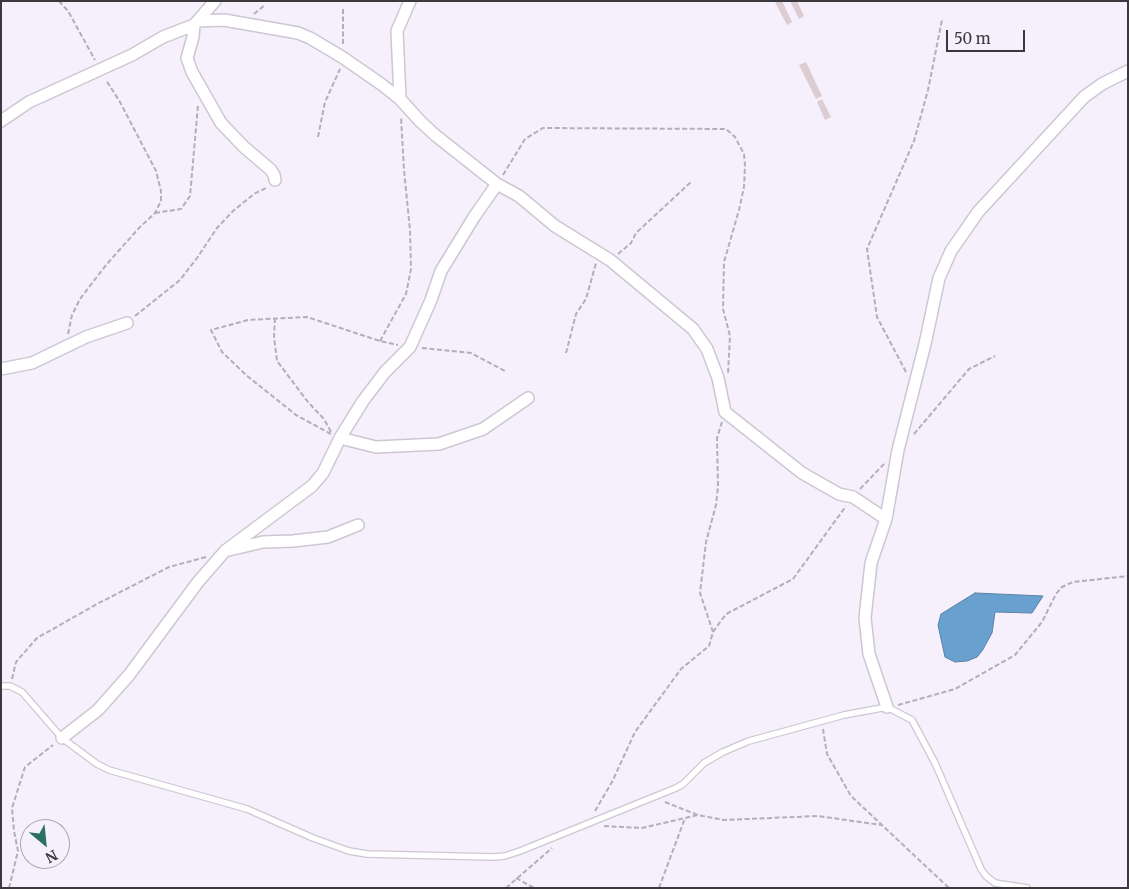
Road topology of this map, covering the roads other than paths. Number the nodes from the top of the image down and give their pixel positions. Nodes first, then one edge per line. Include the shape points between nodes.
1 (215, 1) edge
2 (410, 1) edge
3 (196, 23) junction
4 (398, 66) junction
5 (1128, 71) edge
6 (381, 84) junction
7 (400, 100) junction
8 (1, 121) edge
9 (275, 180) road end
10 (497, 184) junction
11 (127, 323) road end
12 (1, 369) edge
13 (528, 398) dead end
14 (340, 438) junction
15 (886, 519) junction
16 (358, 525) dead end
17 (225, 551) junction
18 (1, 686) edge
19 (887, 707) junction
20 (62, 738) junction
21 (1027, 888) edge

1 - 3 street
2 - 4 street via 397,30
3 - 6 street via 224,20 298,34 310,38
3 - 8 street via 29,102
3 - 9 street via 187,58 192,72 221,123 271,170
4 - 6 street
4 - 7 street
5 - 15 street via 1084,97 978,212 950,251 939,278 898,450
6 - 7 street
7 - 10 street via 435,135
10 - 14 street via 441,271 410,347 363,401
10 - 15 street via 610,260 692,329 707,349 718,378 725,412 802,473 839,494 853,497
11 - 12 street via 86,337 32,363
13 - 14 street via 483,429 439,444 376,447
14 - 17 street via 323,473 312,486
15 - 19 street via 871,564 865,618 869,654
16 - 17 street via 328,537 263,542
17 - 20 street via 129,675 98,710
18 - 20 lane via 22,692
19 - 20 lane via 844,715 749,741 704,763 683,784 654,798 506,856 349,851 247,809 103,768
19 - 21 lane via 912,720 986,876 996,883

